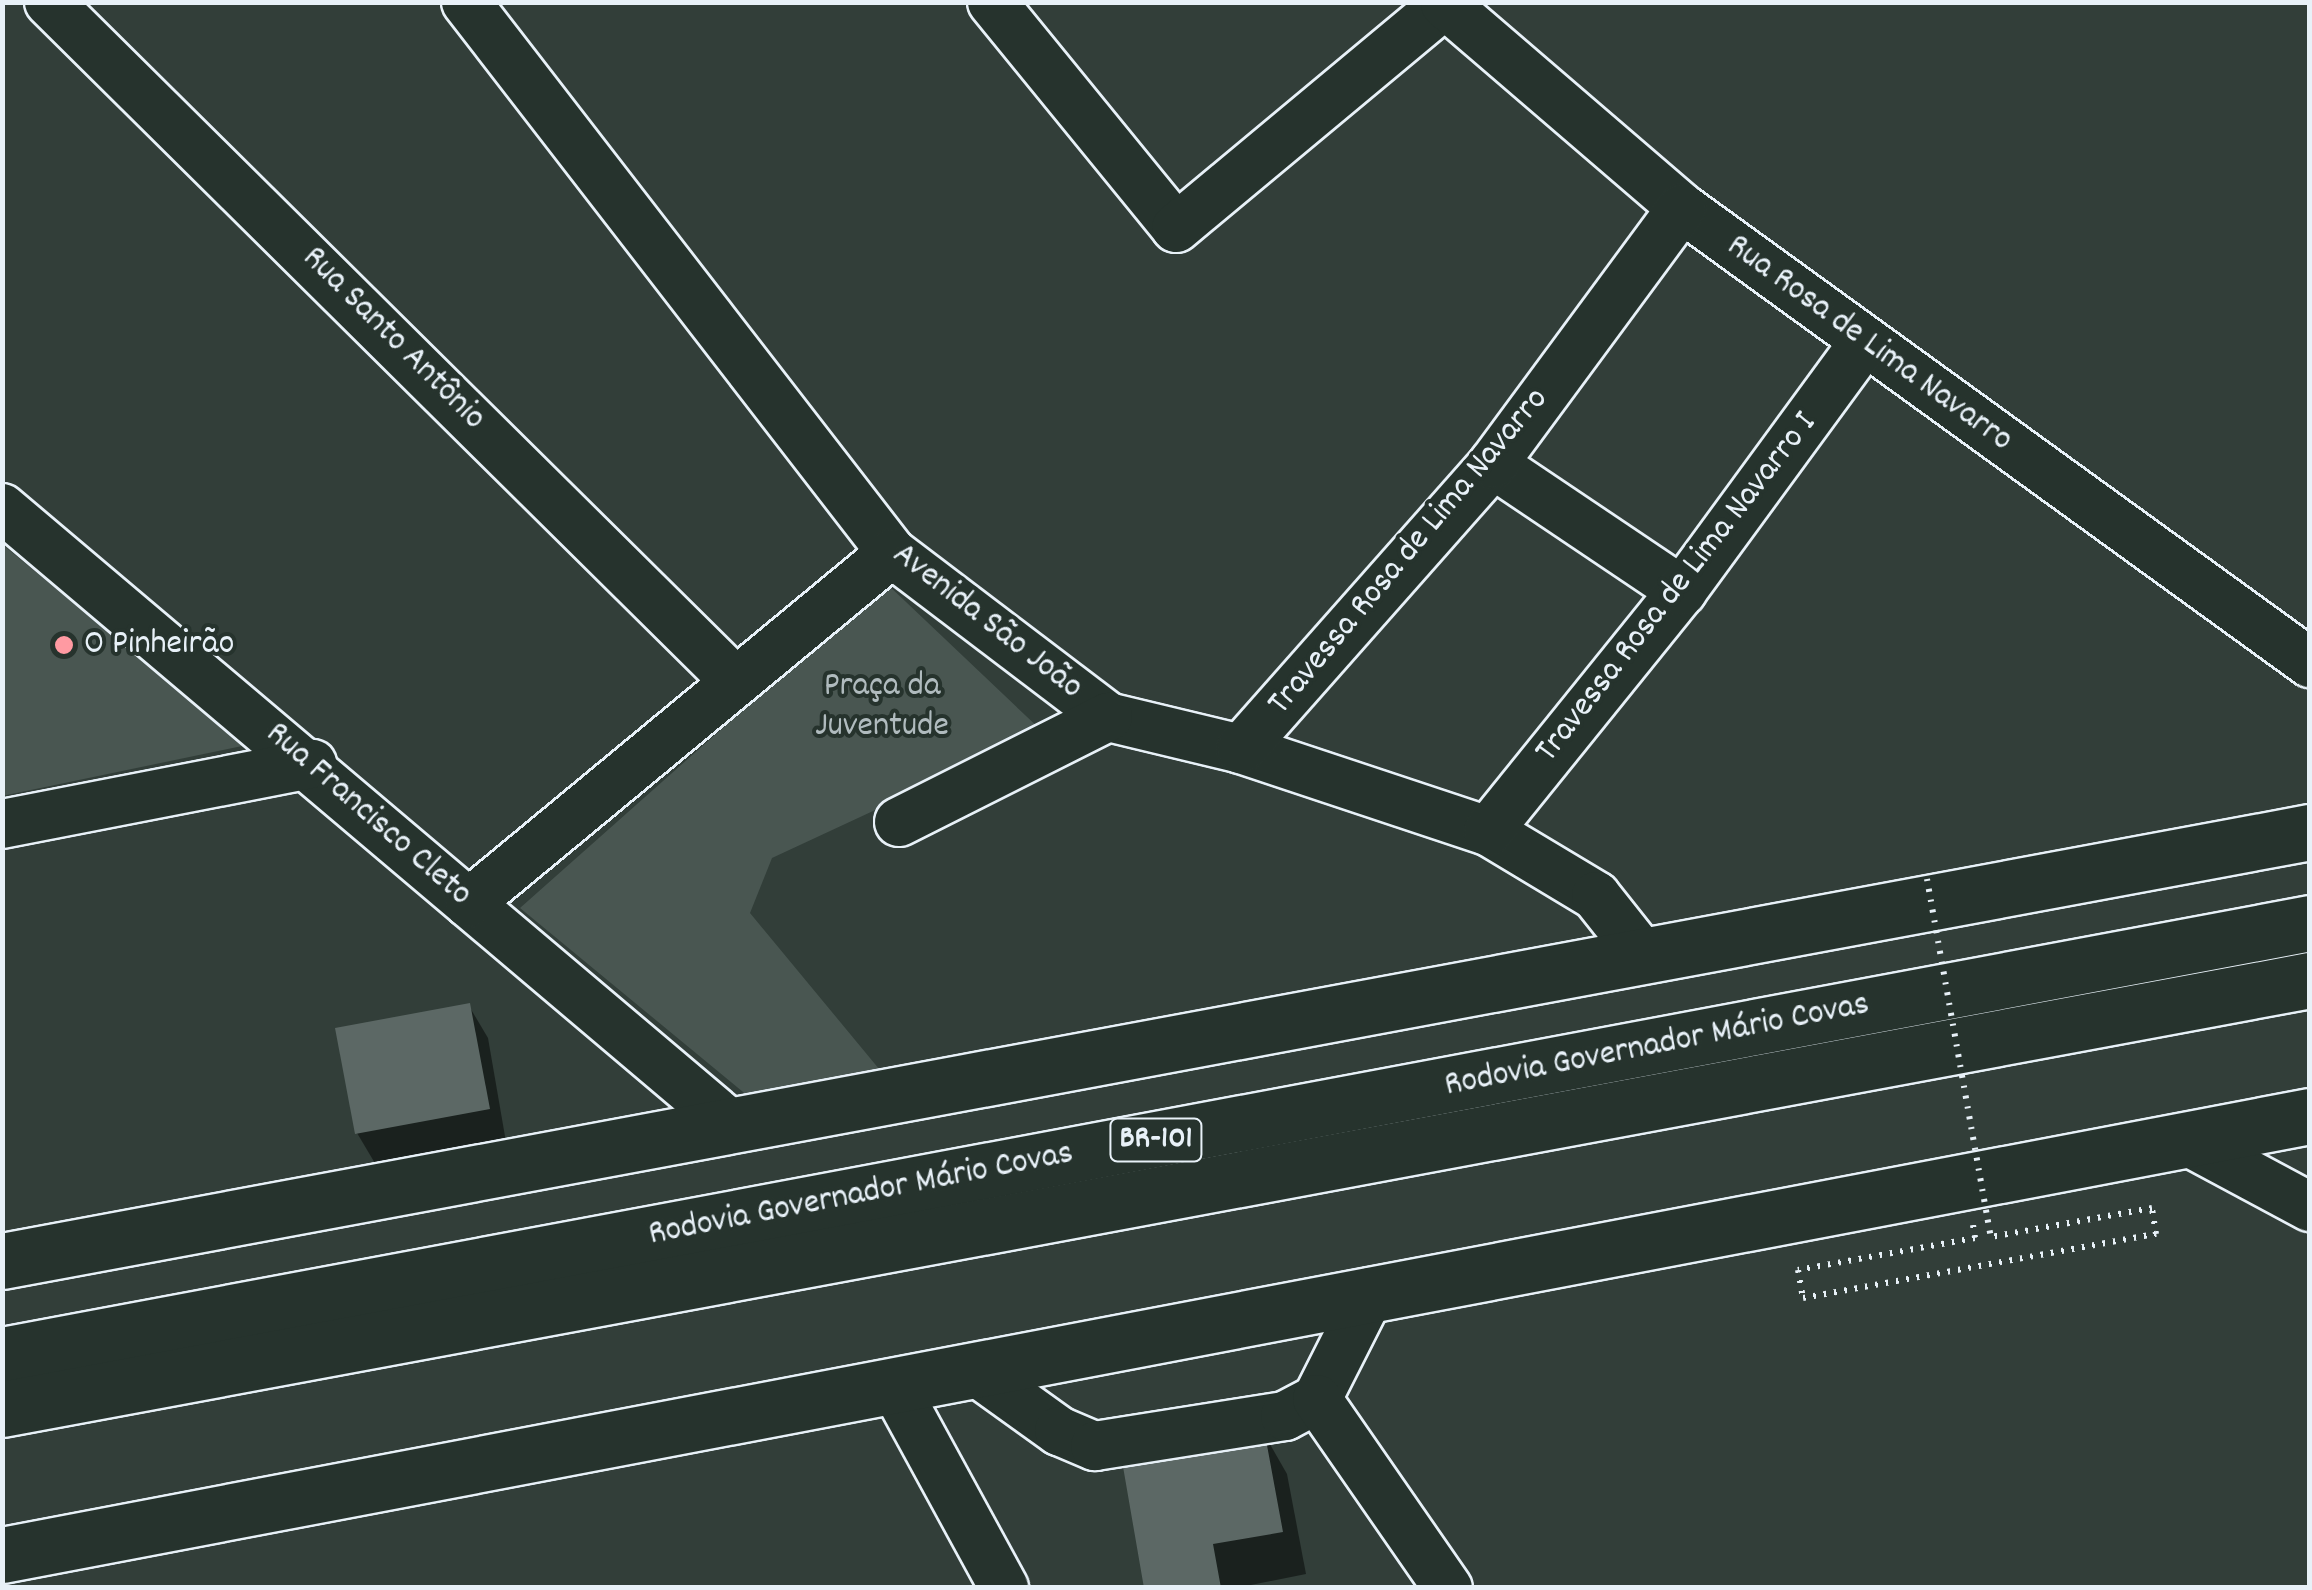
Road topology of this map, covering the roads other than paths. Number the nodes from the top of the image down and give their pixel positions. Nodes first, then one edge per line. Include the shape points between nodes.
1 (49, 2) edge
2 (466, 2) edge
3 (992, 2) edge
4 (1446, 3) edge
5 (1682, 208) junction
6 (1864, 342) junction
7 (1493, 464) junction
8 (2, 508) edge
9 (892, 552) junction
10 (1682, 591) junction
11 (2310, 663) edge
12 (733, 679) junction
13 (1108, 717) junction
14 (1241, 749) junction
15 (312, 764) junction
16 (899, 822) dead end
17 (2, 824) edge
18 (1488, 831) junction
19 (2310, 832) edge
20 (470, 902) junction
21 (2310, 923) edge
22 (1642, 954) junction
23 (2310, 980) edge
24 (2310, 1116) edge
25 (731, 1125) junction
26 (2183, 1139) junction
27 (2310, 1207) edge
28 (2, 1261) edge
29 (1372, 1292) junction
30 (2, 1355) edge
31 (974, 1370) junction
32 (893, 1384) junction
33 (1317, 1399) junction
34 (2, 1410) edge
35 (2, 1555) edge
36 (1004, 1588) edge
37 (1448, 1588) edge

1 - 12 street, Rua Santo Antônio
2 - 9 street, Avenida São João
3 - 4 street via 1176,228
4 - 5 street, Rua Rosa de Lima Navarro
5 - 6 street, Rua Rosa de Lima Navarro
5 - 7 street, Travessa Rosa de Lima Navarro
6 - 10 street, Travessa Rosa de Lima Navarro I
6 - 11 street, Rua Rosa de Lima Navarro
7 - 10 street
7 - 14 street, Travessa Rosa de Lima Navarro
8 - 15 street, Rua Francisco Cleto
9 - 12 street
9 - 13 street, Avenida São João
10 - 18 street, Travessa Rosa de Lima Navarro I
12 - 20 street
13 - 14 street, Avenida São João
13 - 16 street
14 - 18 street, Avenida São João
15 - 17 street
15 - 20 street, Rua Francisco Cleto
18 - 22 street, Avenida São João via 1596,896
19 - 22 main road
20 - 25 street, Rua Francisco Cleto
21 - 30 main road, Rodovia Governador Mário Covas / BR-101
22 - 25 main road
23 - 34 main road, Rodovia Governador Mário Covas / BR-101
24 - 26 main road
25 - 28 main road
26 - 27 street
26 - 29 main road
29 - 31 main road
29 - 33 street
31 - 32 main road
31 - 33 street via 1059,1431 1095,1446 1285,1416
32 - 35 main road
32 - 36 street
33 - 37 street

